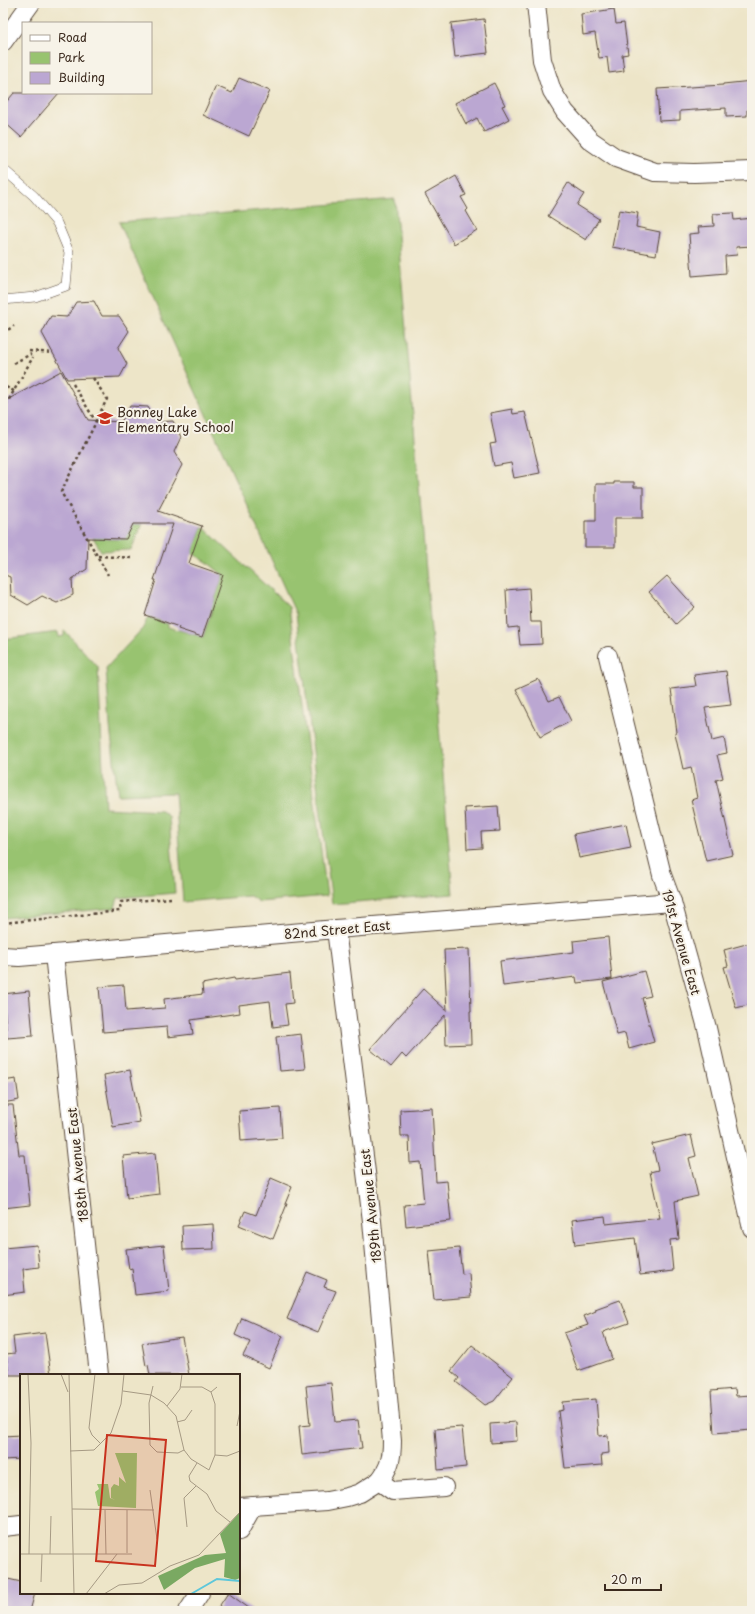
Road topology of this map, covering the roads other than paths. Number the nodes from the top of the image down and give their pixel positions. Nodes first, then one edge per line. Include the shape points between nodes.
1 (31, 3) edge
2 (536, 3) edge
3 (3, 42) edge
4 (3, 169) edge
5 (752, 172) edge
6 (3, 300) edge
7 (608, 656) dead end
8 (672, 902) junction
9 (336, 929) junction
10 (54, 954) junction
11 (3, 956) edge
12 (744, 1166) edge
13 (752, 1228) edge
14 (99, 1374) edge
15 (379, 1481) junction
16 (444, 1487) dead end
17 (246, 1506) edge
18 (20, 1525) edge
19 (3, 1527) edge
20 (240, 1527) edge
21 (199, 1594) edge
22 (188, 1611) edge

1 - 3 street
2 - 5 street via 546,75 565,112 590,140 616,158 654,172
4 - 6 lane via 34,196 57,223 69,252 66,286 35,297
7 - 8 street, 191st Avenue East via 662,875
8 - 9 street, 82nd Street East
8 - 12 street, 191st Avenue East
9 - 10 street, 82nd Street East
9 - 15 street, 189th Avenue East via 372,1220 392,1440 390,1464
10 - 11 street, 82nd Street East
10 - 14 street, 188th Avenue East
12 - 13 street, 191st Avenue East
15 - 16 street via 393,1491
15 - 17 street via 360,1493 327,1501
17 - 20 street
18 - 19 street
21 - 22 street

